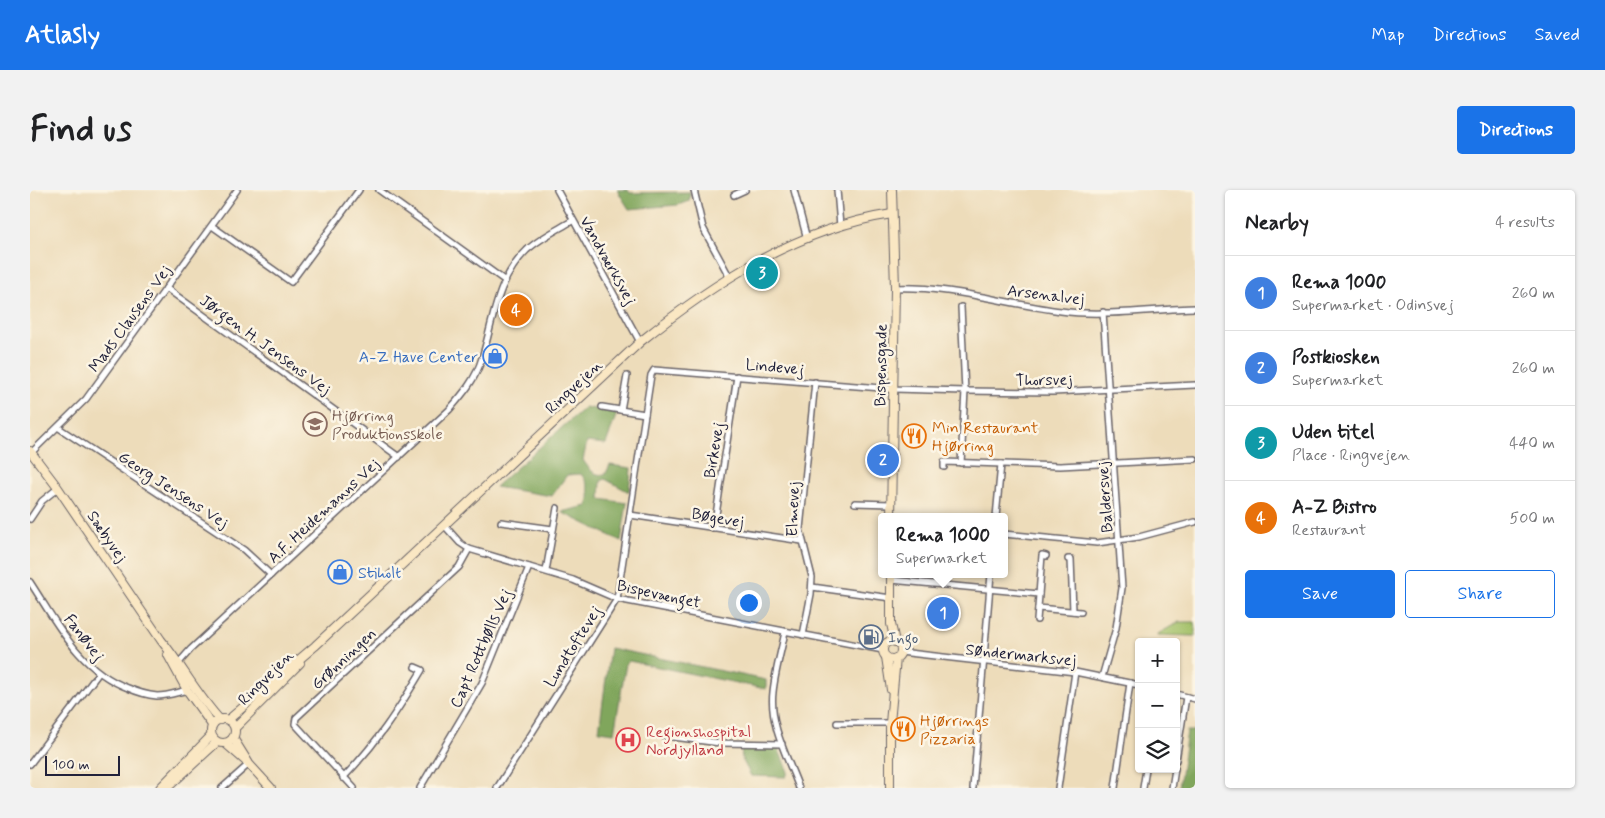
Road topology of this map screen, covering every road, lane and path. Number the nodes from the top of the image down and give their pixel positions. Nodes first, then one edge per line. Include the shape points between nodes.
1 (237, 190) edge
2 (359, 190) edge
3 (379, 190) edge
4 (557, 190) edge
5 (694, 190) edge
6 (745, 190) edge
7 (794, 190) edge
8 (837, 190) edge
9 (892, 190) edge
10 (734, 195) dead end
11 (892, 214) junction
12 (572, 221) junction
13 (212, 226) junction
14 (840, 226) junction
15 (807, 239) junction
16 (730, 278) junction
17 (504, 280) junction
18 (166, 288) junction
19 (895, 288) junction
20 (961, 307) dead end
21 (1195, 308) edge
22 (1103, 312) junction
23 (640, 342) junction
24 (654, 370) joint
25 (627, 376) dead end
26 (737, 376) junction
27 (815, 382) junction
28 (1195, 385) edge
29 (894, 389) junction
30 (1109, 389) junction
31 (965, 391) junction
32 (602, 407) dead end
33 (621, 410) junction
34 (645, 414) junction
35 (59, 428) junction
36 (31, 452) edge
37 (399, 457) junction
38 (1195, 459) edge
39 (962, 463) junction
40 (1114, 463) junction
41 (1001, 464) junction
42 (944, 467) dead end
43 (58, 488) junction
44 (854, 504) dead end
45 (891, 504) junction
46 (556, 508) dead end
47 (891, 513) edge
48 (996, 513) edge
49 (630, 515) junction
50 (30, 518) edge
51 (501, 522) dead end
52 (1195, 522) edge
53 (444, 525) junction
54 (714, 528) junction
55 (553, 529) junction
56 (1008, 534) edge
57 (802, 541) junction
58 (1120, 541) junction
59 (470, 549) junction
60 (1046, 556) dead end
61 (1068, 559) dead end
62 (529, 567) junction
63 (546, 571) junction
64 (271, 575) junction
65 (891, 578) edge
66 (899, 578) edge
67 (991, 578) edge
68 (30, 582) edge
69 (812, 587) junction
70 (990, 589) junction
71 (1039, 594) junction
72 (891, 598) junction
73 (616, 599) junction
74 (1038, 608) junction
75 (1073, 611) junction
76 (1081, 612) dead end
77 (1037, 620) dead end
78 (785, 632) junction
79 (803, 635) junction
80 (315, 646) junction
81 (888, 648) junction
82 (898, 655) junction
83 (983, 662) junction
84 (177, 665) junction
85 (415, 667) dead end
86 (1075, 672) junction
87 (98, 674) junction
88 (1102, 677) junction
89 (1130, 683) junction
90 (1135, 685) edge
91 (190, 689) junction
92 (891, 692) junction
93 (1180, 695) edge
94 (1186, 696) junction
95 (1195, 699) edge
96 (224, 720) junction
97 (837, 723) dead end
98 (890, 723) junction
99 (212, 725) junction
100 (234, 728) junction
101 (650, 734) dead end
102 (1180, 734) edge
103 (233, 738) junction
104 (214, 739) junction
105 (225, 743) junction
106 (782, 744) junction
107 (30, 764) edge
108 (249, 764) junction
109 (1145, 773) edge
110 (1174, 773) edge
111 (343, 778) junction
112 (160, 788) edge
113 (167, 788) edge
114 (222, 788) edge
115 (271, 788) edge
116 (354, 788) edge
117 (420, 788) edge
118 (497, 788) edge
119 (799, 788) edge
120 (890, 788) edge
121 (974, 788) edge
122 (1058, 788) edge
123 (1115, 788) edge
124 (1143, 788) edge
125 (1172, 788) edge

1 - 13 street, Mads Clausens Vej
2 - 13 street via 291,282
3 - 17 street
4 - 12 street, Vandværksvej
5 - 16 street via 703,228
6 - 10 street
7 - 15 street
8 - 14 street
9 - 11 main road, Bispensgade
11 - 14 main road, Ringvejen
11 - 19 main road, Bispensgade
12 - 17 street, A.F. Heidemanns Vej via 528,249
12 - 23 street, Vandværksvej
13 - 18 street, Mads Clausens Vej
14 - 15 main road, Ringvejen
15 - 16 main road, Ringvejen
16 - 23 main road, Ringvejen via 691,302
17 - 37 street, A.F. Heidemanns Vej via 482,360 473,379 449,410
18 - 35 street, Mads Clausens Vej via 86,399
18 - 37 street, Jørgen H. Jensens Vej
19 - 22 street, Arsenalvej via 960,293 1063,312
19 - 29 main road, Bispensgade
20 - 31 street
21 - 22 street, Arsenalvej
22 - 30 street, Baldersvej
23 - 53 main road, Ringvejen
24 - 26 street, Lindevej
24 - 34 street, Lundtoftevej
25 - 33 street
26 - 27 street, Lindevej
26 - 54 street, Birkevej
27 - 29 street, Lindevej
27 - 57 street, Elmevej via 800,529
28 - 30 street, Thorsvej
29 - 31 street, Thorsvej
29 - 45 main road, Bispensgade
30 - 31 street, Thorsvej
30 - 40 street, Baldersvej
31 - 39 street
32 - 33 street
33 - 34 street
34 - 49 street, Lundtoftevej
35 - 36 street, Mads Clausens Vej
35 - 64 street, Georg Jensens Vej via 244,550
36 - 43 main road, Sæbyvej
37 - 64 street, A.F. Heidemanns Vej
38 - 40 street
39 - 41 street
39 - 42 street via 944,462
40 - 41 street via 1060,466
40 - 58 street, Baldersvej
41 - 48 street
43 - 50 street via 42,501
43 - 84 main road, Sæbyvej
44 - 45 street
45 - 47 main road, Bispensgade
46 - 55 street
49 - 54 street, Bøgevej
49 - 73 street, Lundtoftevej
51 - 55 street
52 - 58 street
53 - 59 street, Bispevænget
53 - 80 main road, Ringvejen
54 - 57 street, Bøgevej
55 - 63 street
56 - 58 street via 1079,543
57 - 69 street, Elmevej
58 - 88 street, Baldersvej via 1120,609
59 - 62 street, Bispevænget
59 - 111 street, Grønningen via 458,567 296,718 295,724
60 - 71 street via 1042,555
61 - 75 street via 1071,559
62 - 63 street, Bispevænget
62 - 117 street, Capt Rottbølls Vej via 482,683
63 - 73 street, Bispevænget
64 - 84 street, A.F. Heidemanns Vej
65 - 72 main road
66 - 70 street
67 - 70 street
68 - 87 street, Fanøvej via 72,646
69 - 72 street
69 - 79 street, Elmevej
70 - 71 street
70 - 83 street
71 - 74 street
72 - 81 main road
73 - 78 street, Bispevænget
73 - 118 street, Lundtoftevej
74 - 75 street
74 - 77 street
75 - 76 street
78 - 79 street, Bispevænget
78 - 106 street via 772,693
79 - 81 street, Bispevænget
80 - 96 main road, Ringvejen
80 - 100 main road, Ringvejen via 291,674
81 - 82 main road
81 - 82 main road
81 - 92 main road
82 - 83 street, Søndermarksvej
82 - 92 main road
83 - 86 street, Søndermarksvej
83 - 121 street
84 - 91 main road, Sæbyvej
85 - 111 street via 422,670 389,724
86 - 88 street, Søndermarksvej
86 - 122 street
87 - 91 street, Fanøvej via 149,695
87 - 107 street
88 - 89 street, Søndermarksvej
89 - 90 street, Søndermarksvej
89 - 123 street
91 - 96 main road, Sæbyvej
91 - 99 main road, Sæbyvej
92 - 98 main road
93 - 94 street
94 - 95 street
94 - 102 street
96 - 99 main road
96 - 100 main road
97 - 98 street
98 - 120 main road
99 - 104 main road
100 - 103 main road
101 - 106 street via 720,743
103 - 105 main road
103 - 108 main road
104 - 105 main road
104 - 112 main road
104 - 113 main road
105 - 108 main road
106 - 119 street
108 - 114 street
108 - 115 main road
109 - 124 street
110 - 125 street
111 - 116 street, Grønningen

